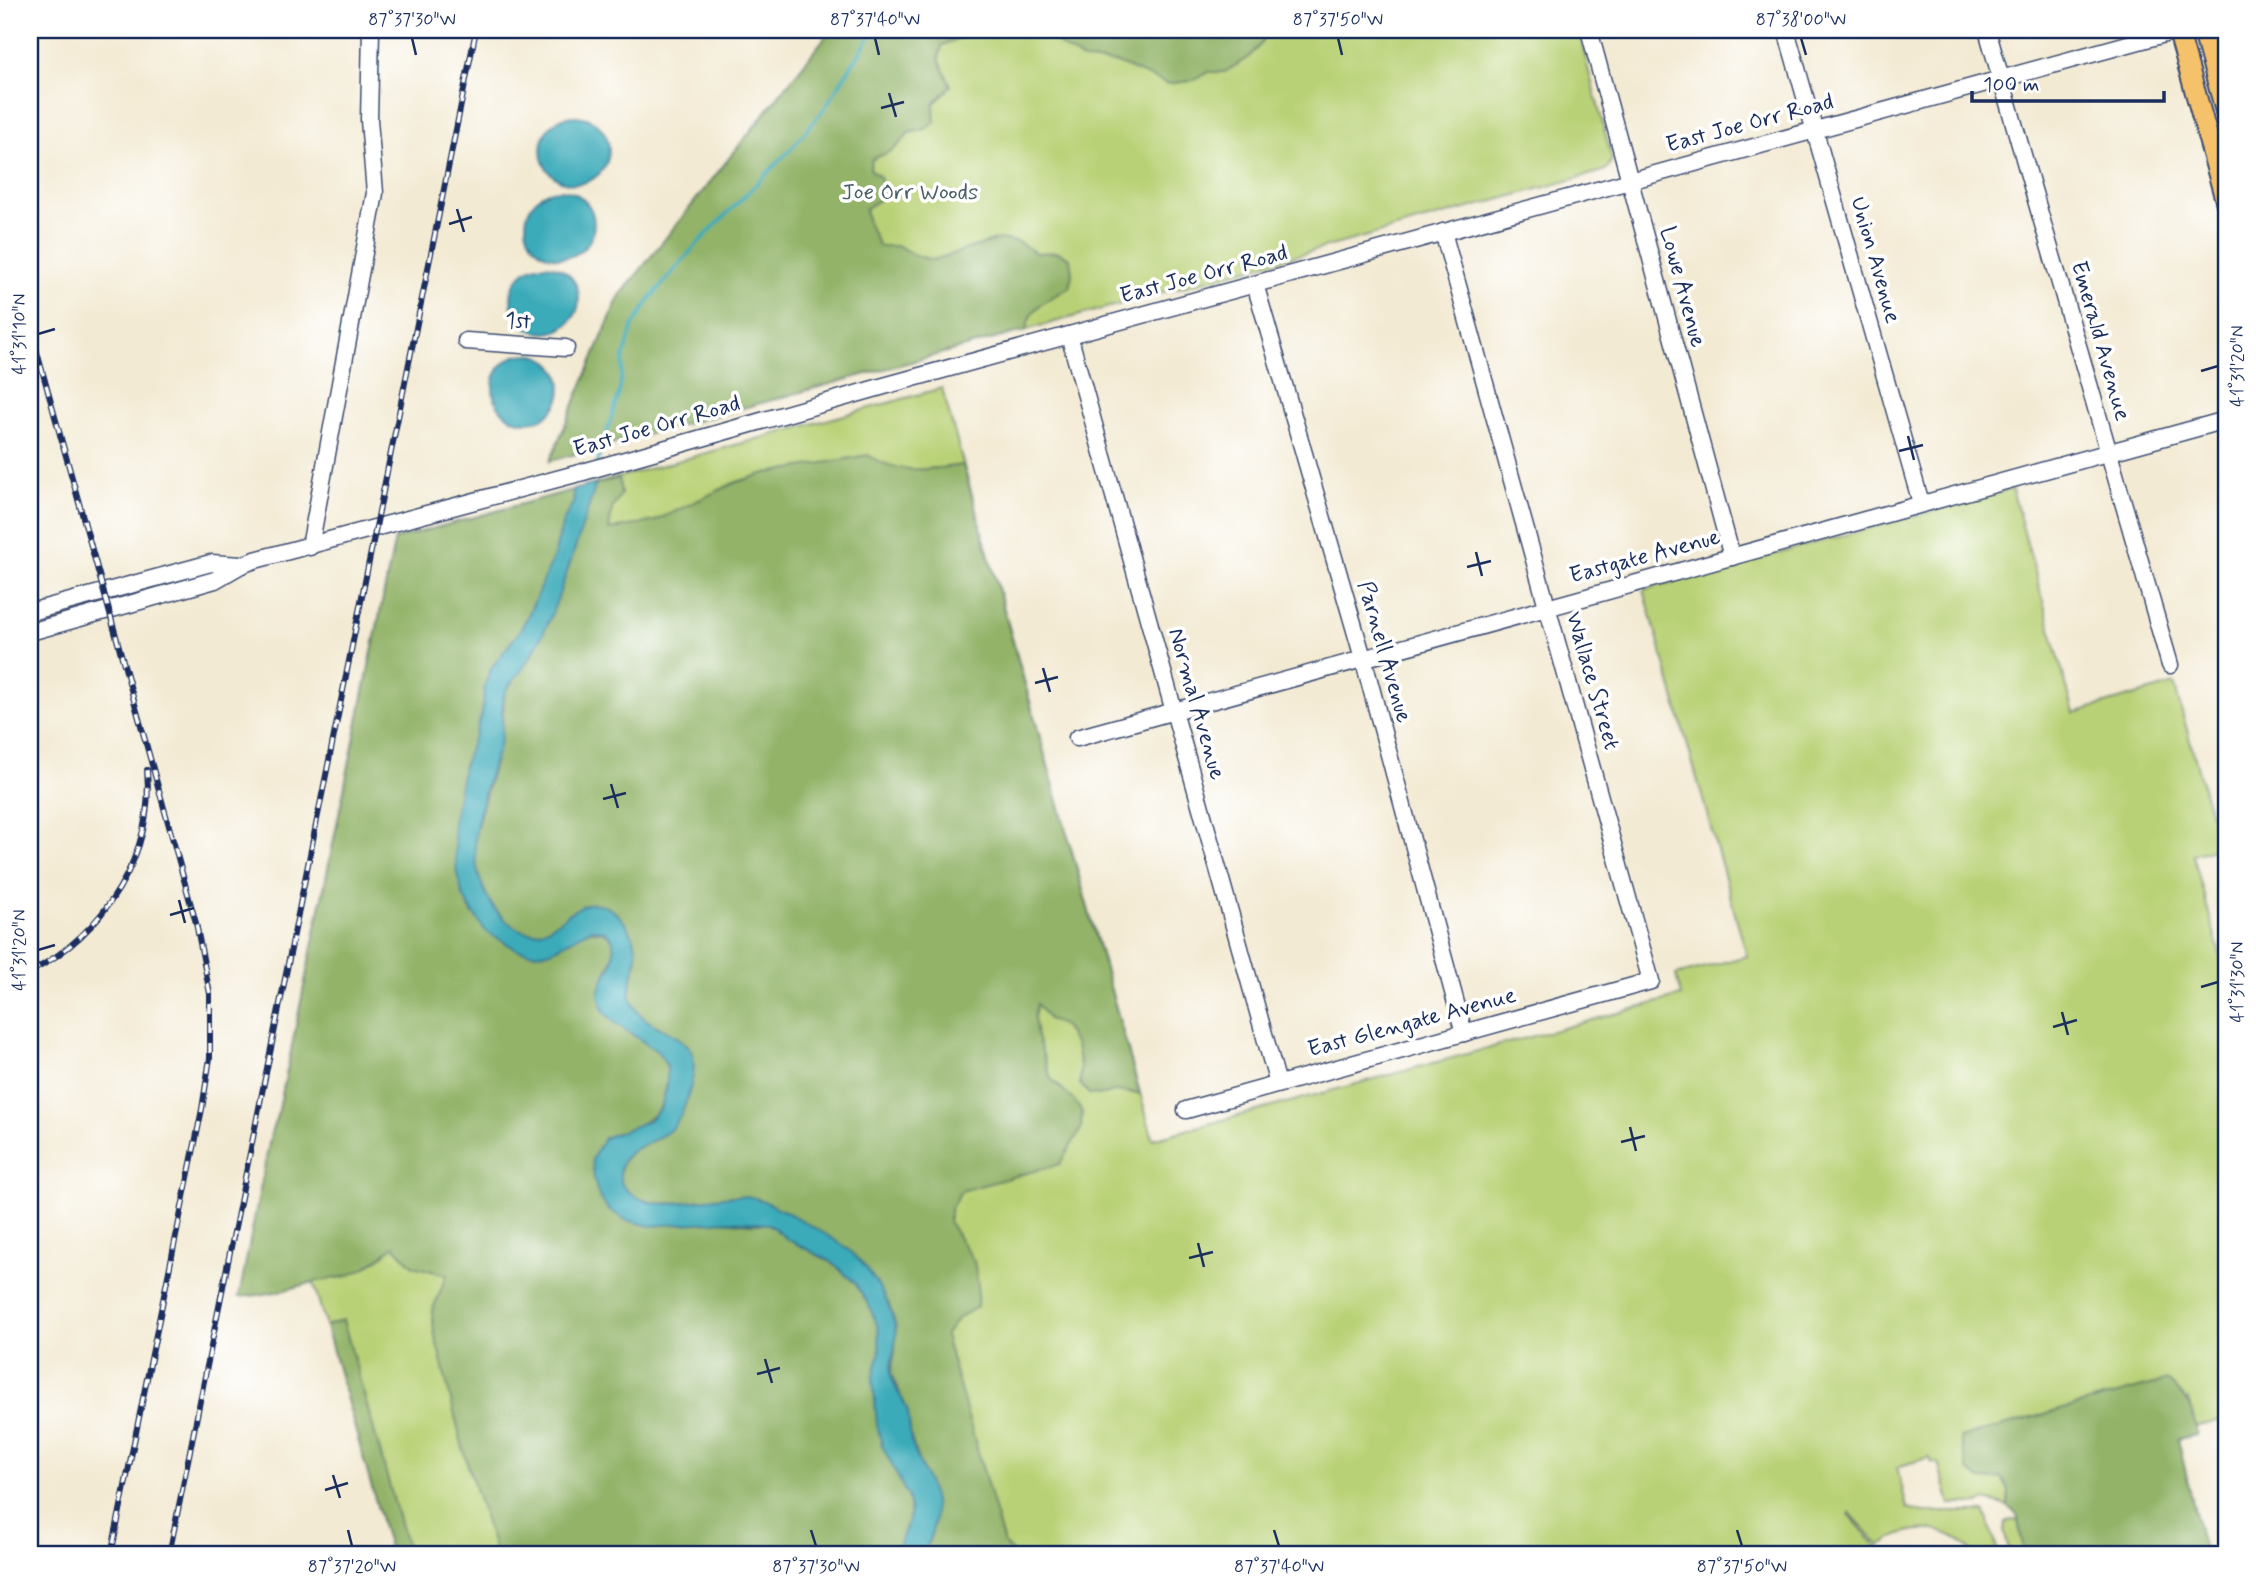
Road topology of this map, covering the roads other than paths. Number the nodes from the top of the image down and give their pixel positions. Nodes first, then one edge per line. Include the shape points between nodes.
1 (371, 30) edge
2 (1589, 30) edge
3 (1786, 30) edge
4 (1987, 30) edge
5 (2178, 30) edge
6 (2203, 30) edge
7 (2001, 78) junction
8 (2226, 113) edge
9 (1815, 130) junction
10 (1629, 181) junction
11 (2226, 202) edge
12 (1443, 232) junction
13 (1255, 284) junction
14 (1069, 335) junction
15 (466, 341) dead end
16 (566, 348) dead end
17 (2226, 420) edge
18 (2108, 451) junction
19 (1921, 503) junction
20 (310, 547) junction
21 (1732, 557) junction
22 (241, 565) junction
23 (1548, 608) junction
24 (30, 612) edge
25 (30, 632) edge
26 (1363, 658) junction
27 (2170, 664) dead end
28 (1174, 710) junction
29 (1077, 738) dead end
30 (1651, 981) joint
31 (1465, 1033) junction
32 (1278, 1084) junction
33 (1186, 1110) dead end

1 - 20 street via 369,120 375,192
2 - 10 street, Lowe Avenue
3 - 9 street, Union Avenue
4 - 7 street, Emerald Avenue
5 - 7 street, East Joe Orr Road
5 - 11 main road
6 - 8 main road
7 - 9 street, East Joe Orr Road
7 - 18 street, Emerald Avenue
9 - 10 street, East Joe Orr Road
9 - 19 street, Union Avenue
10 - 12 street, East Joe Orr Road
10 - 21 street, Lowe Avenue
12 - 13 street, East Joe Orr Road
12 - 23 street, Wallace Street
13 - 14 street, East Joe Orr Road
13 - 26 street, Parnell Avenue
14 - 20 street, East Joe Orr Road
14 - 28 street, Normal Avenue
15 - 16 street, 1st
17 - 18 street, Eastgate Avenue
18 - 19 street, Eastgate Avenue
18 - 27 street, Emerald Avenue
19 - 21 street, Eastgate Avenue
20 - 22 street, East Joe Orr Road
21 - 23 street, Eastgate Avenue
22 - 24 street, East Joe Orr Road via 211,564
22 - 25 street, East Joe Orr Road via 215,580
23 - 26 street, Eastgate Avenue
23 - 30 street, Wallace Street
26 - 28 street, Eastgate Avenue
26 - 31 street, Parnell Avenue
28 - 29 street, Eastgate Avenue
28 - 32 street, Normal Avenue
30 - 31 street, East Glengate Avenue
31 - 32 street, East Glengate Avenue
32 - 33 street, East Glengate Avenue

